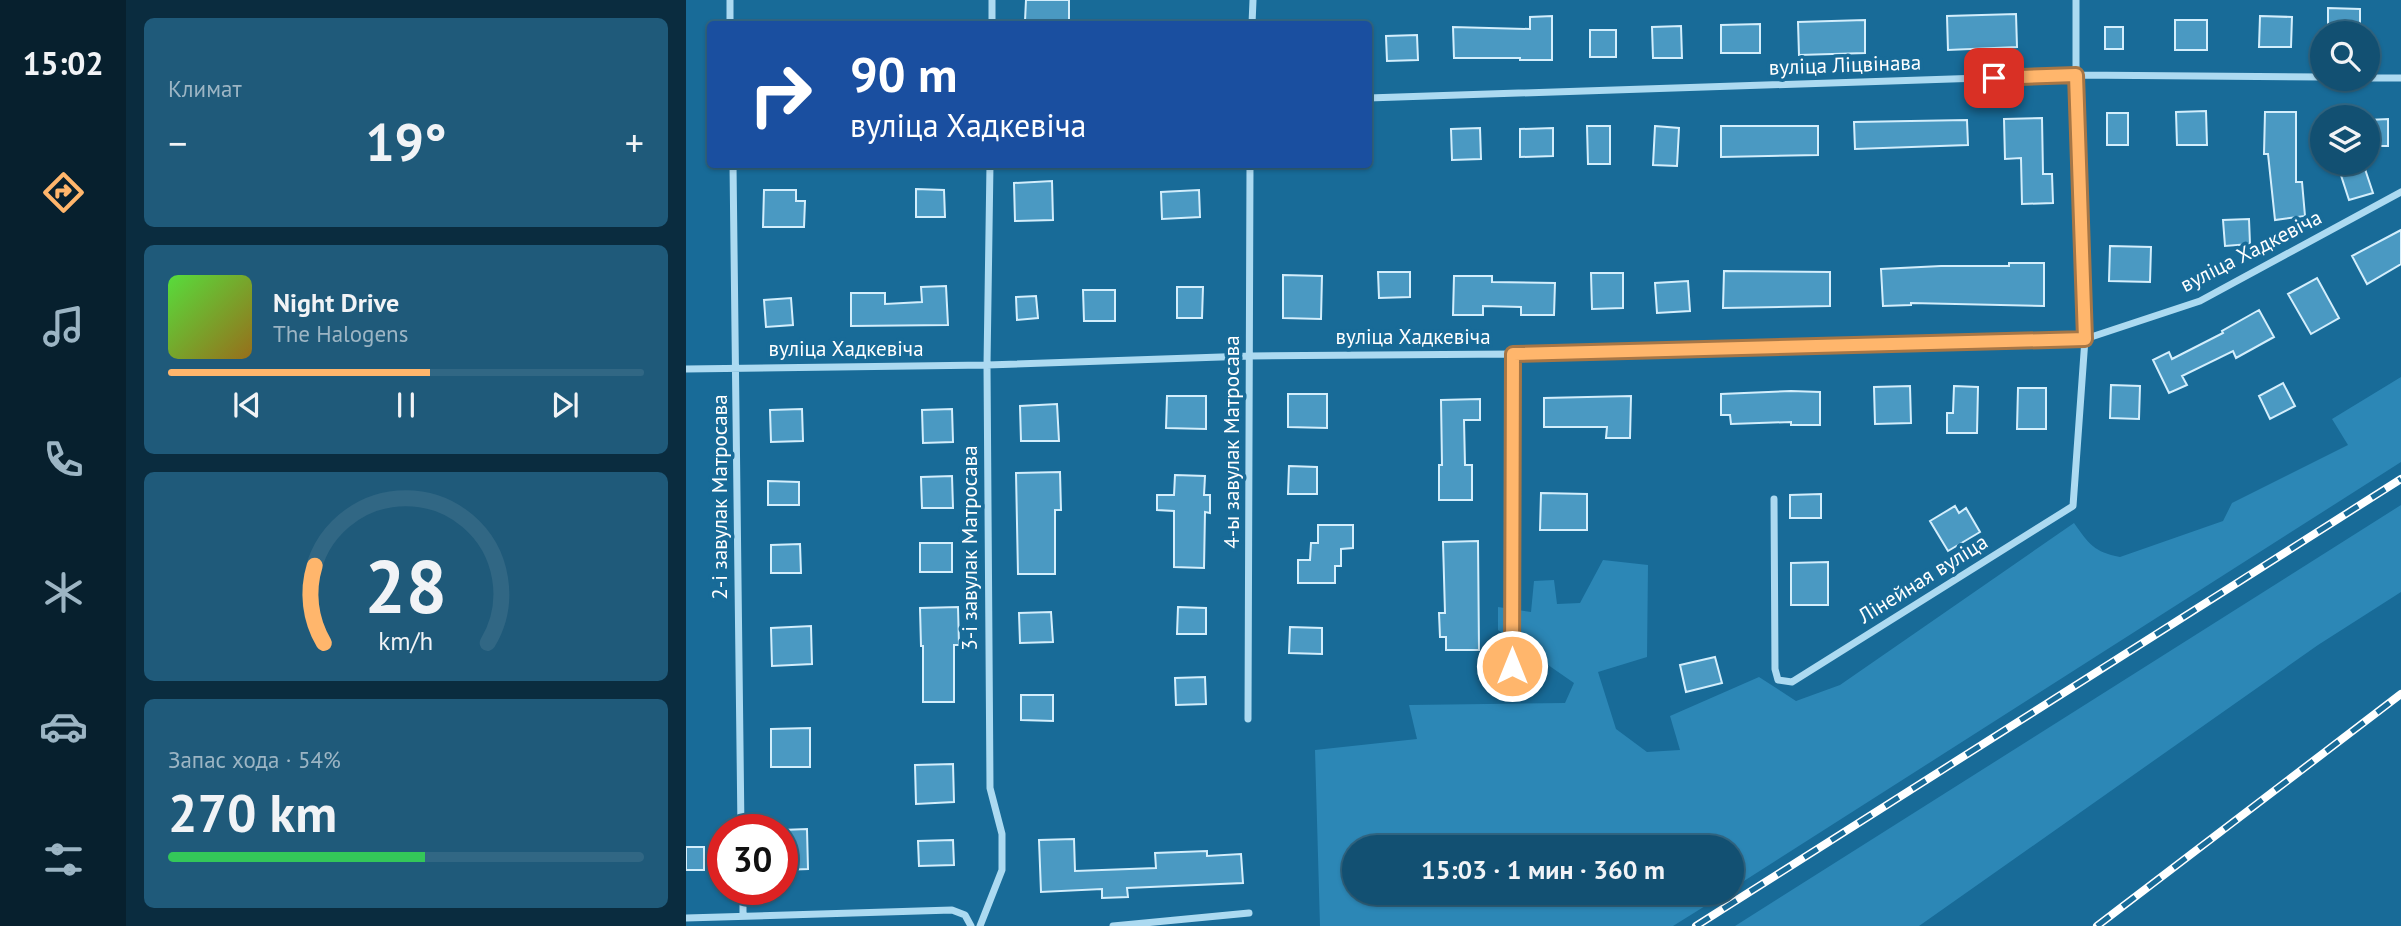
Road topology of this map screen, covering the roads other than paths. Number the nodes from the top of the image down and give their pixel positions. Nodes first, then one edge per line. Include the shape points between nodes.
1 (730, 0) edge
2 (992, 0) edge
3 (1253, 0) edge
4 (2076, 0) edge
5 (730, 21) edge
6 (992, 21) edge
7 (1252, 21) edge
8 (2076, 75) junction
9 (2310, 77) edge
10 (2380, 78) edge
11 (2401, 78) edge
12 (1372, 98) edge
13 (733, 168) edge
14 (990, 168) edge
15 (1250, 168) edge
16 (2401, 192) edge
17 (2085, 339) junction
18 (1513, 354) junction
19 (1250, 356) junction
20 (986, 365) junction
21 (737, 367) junction
22 (686, 369) edge
23 (1774, 499) dead end
24 (1512, 666) dead end
25 (1248, 719) dead end
26 (741, 814) edge
27 (743, 905) edge
28 (1248, 913) dead end
29 (743, 916) junction
30 (686, 918) edge
31 (971, 926) edge
32 (980, 926) edge
33 (1113, 926) edge

1 - 5 street
2 - 6 street
3 - 7 street
4 - 8 street
8 - 9 street, вуліца Ліцвінава
8 - 12 street, вуліца Ліцвінава
8 - 17 street
10 - 11 street
13 - 21 street, 2-і завулак Матросава
14 - 20 street, 3-і завулак Матросава
15 - 19 street, 4-ы завулак Матросава
16 - 17 street, вуліца Хадкевіча via 2200,301
17 - 18 street, вуліца Хадкевіча
17 - 23 street, Лінейная вуліца via 2073,506 1792,681 1778,680 1775,669
18 - 19 street, вуліца Хадкевіча
18 - 24 street
19 - 20 street, вуліца Хадкевіча
19 - 25 street, 4-ы завулак Матросава
20 - 21 street, вуліца Хадкевіча
20 - 32 street, 3-і завулак Матросава via 990,788 1002,834 1002,870
21 - 22 street, вуліца Хадкевіча
21 - 26 street, 2-і завулак Матросава
27 - 29 street
28 - 33 street
29 - 30 street
29 - 31 street via 952,910 965,915

